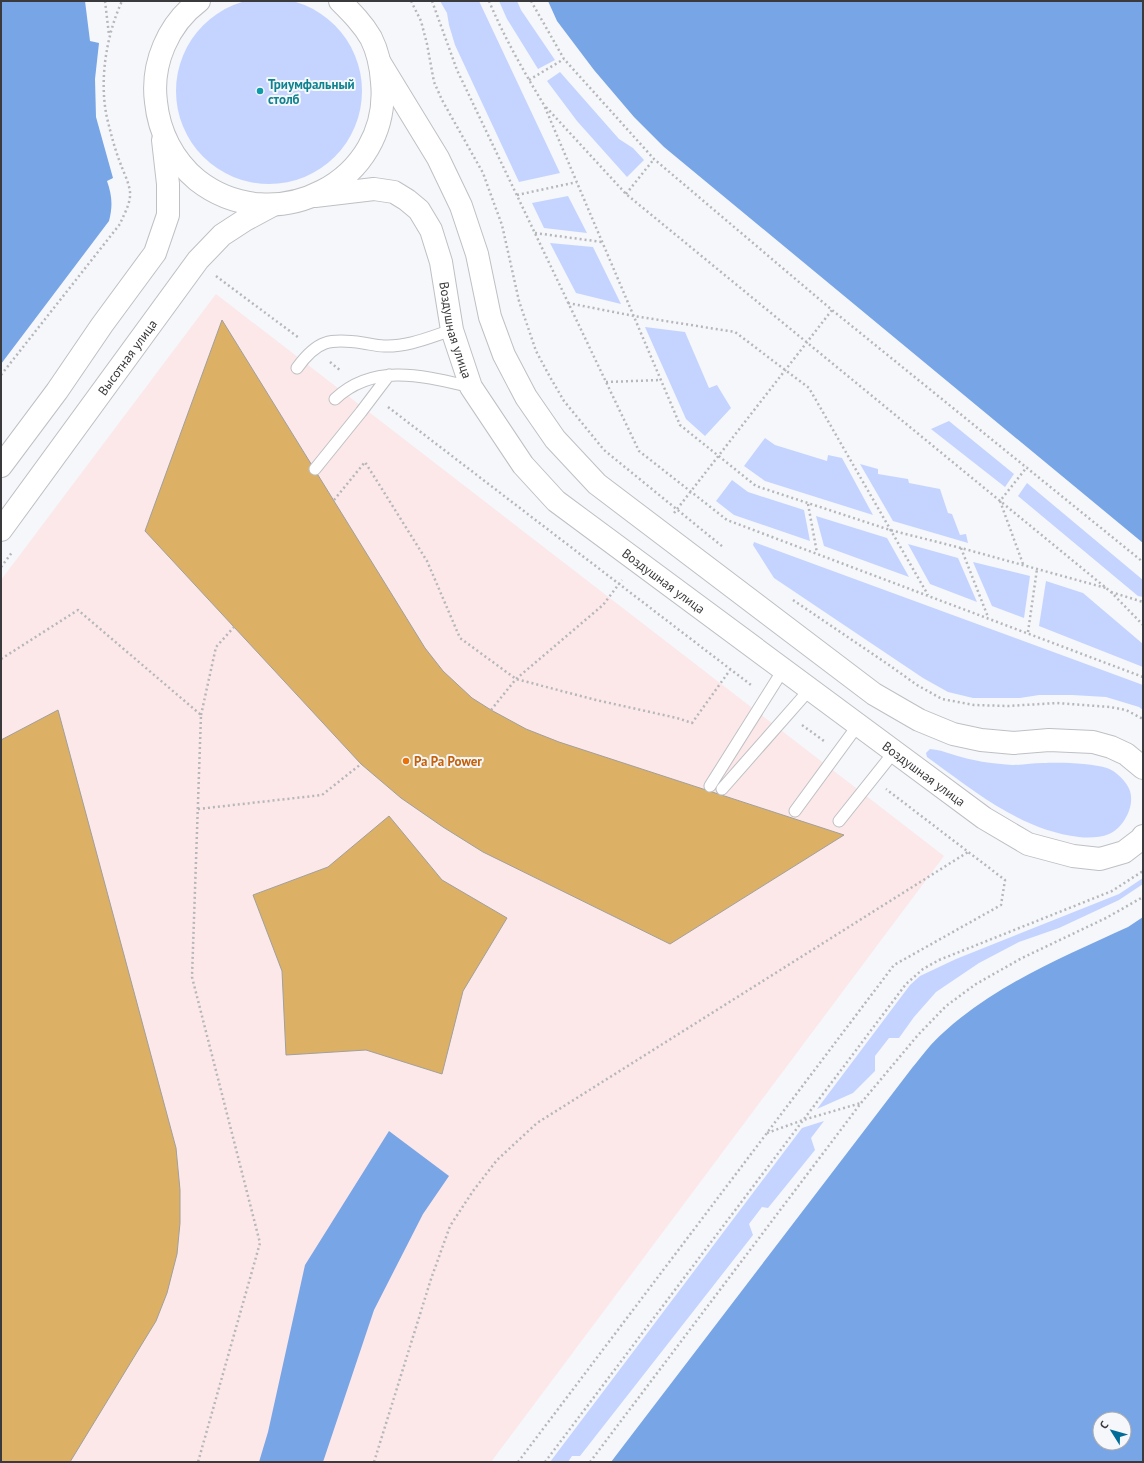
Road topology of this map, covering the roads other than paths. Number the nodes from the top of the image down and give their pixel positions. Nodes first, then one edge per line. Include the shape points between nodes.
1 (340, 1) edge
2 (195, 3) edge
3 (380, 63) junction
4 (162, 131) junction
5 (315, 196) junction
6 (273, 205) junction
7 (452, 330) junction
8 (297, 368) dead end
9 (389, 375) junction
10 (471, 387) junction
11 (57, 391) junction
12 (335, 399) dead end
13 (1, 443) edge
14 (1, 466) edge
15 (314, 469) dead end
16 (1, 530) edge
17 (783, 670) junction
18 (810, 689) junction
19 (858, 725) junction
20 (894, 752) junction
21 (1143, 768) edge
22 (710, 786) dead end
23 (722, 790) dead end
24 (795, 811) dead end
25 (839, 821) dead end
26 (1143, 836) edge

1 - 3 street via 358,18 371,39
2 - 4 street via 168,37 156,74 154,93
3 - 5 street via 383,95 378,126 364,155 342,179
3 - 21 street via 438,158 461,206 477,254 490,317 504,355 526,397 555,439 596,484 874,694 918,720 953,734 981,740 1014,744 1049,740 1093,742 1126,754
4 - 6 street via 180,162 206,186 238,201
4 - 11 street via 168,184 168,215 155,253
5 - 6 street
5 - 7 street, Воздушная улица via 374,189 394,192 419,210 431,230 440,262
6 - 16 street, Высотная улица via 222,235 198,260
7 - 8 lane via 416,342 384,346 336,340 313,350
7 - 10 street, Воздушная улица
9 - 10 lane via 426,376
9 - 12 lane via 357,383
9 - 15 lane
10 - 17 street, Воздушная улица via 523,465 556,501
11 - 13 street
11 - 14 street
17 - 18 street, Воздушная улица
17 - 22 lane
18 - 19 street, Воздушная улица
18 - 23 lane
19 - 20 street, Воздушная улица
19 - 24 lane
20 - 25 lane
20 - 26 street, Воздушная улица via 984,818 1028,844 1072,856 1100,859 1124,852

